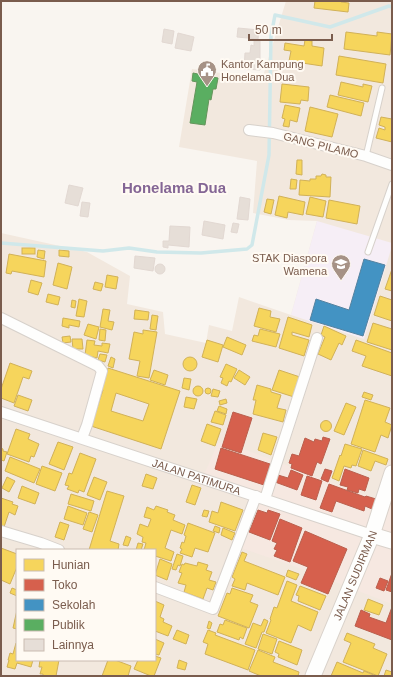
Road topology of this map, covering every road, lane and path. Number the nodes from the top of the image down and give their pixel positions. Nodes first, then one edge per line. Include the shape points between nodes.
1 (382, 88) dead end
2 (249, 130) dead end
3 (366, 156) junction
4 (392, 165) edge
5 (392, 184) edge
6 (368, 252) dead end
7 (1, 318) edge
8 (318, 338) dead end
9 (1, 412) edge
10 (82, 438) junction
11 (392, 473) edge
12 (260, 498) junction
13 (1, 530) edge
14 (372, 535) junction
15 (392, 541) edge
16 (56, 549) edge
17 (156, 587) edge
18 (313, 676) edge

1 - 3 lane
2 - 3 street, GANG PILAMO
3 - 4 street, GANG PILAMO
5 - 6 lane
7 - 10 street via 98,366 102,371
8 - 12 street
9 - 10 street, JALAN PATIMURA
10 - 12 street, JALAN PATIMURA
11 - 14 main road, JALAN SUDIRMAN
12 - 14 street, JALAN PATIMURA
12 - 17 street via 213,609
13 - 16 street
14 - 15 main road, JALAN PATIMURA
14 - 18 main road, JALAN SUDIRMAN

